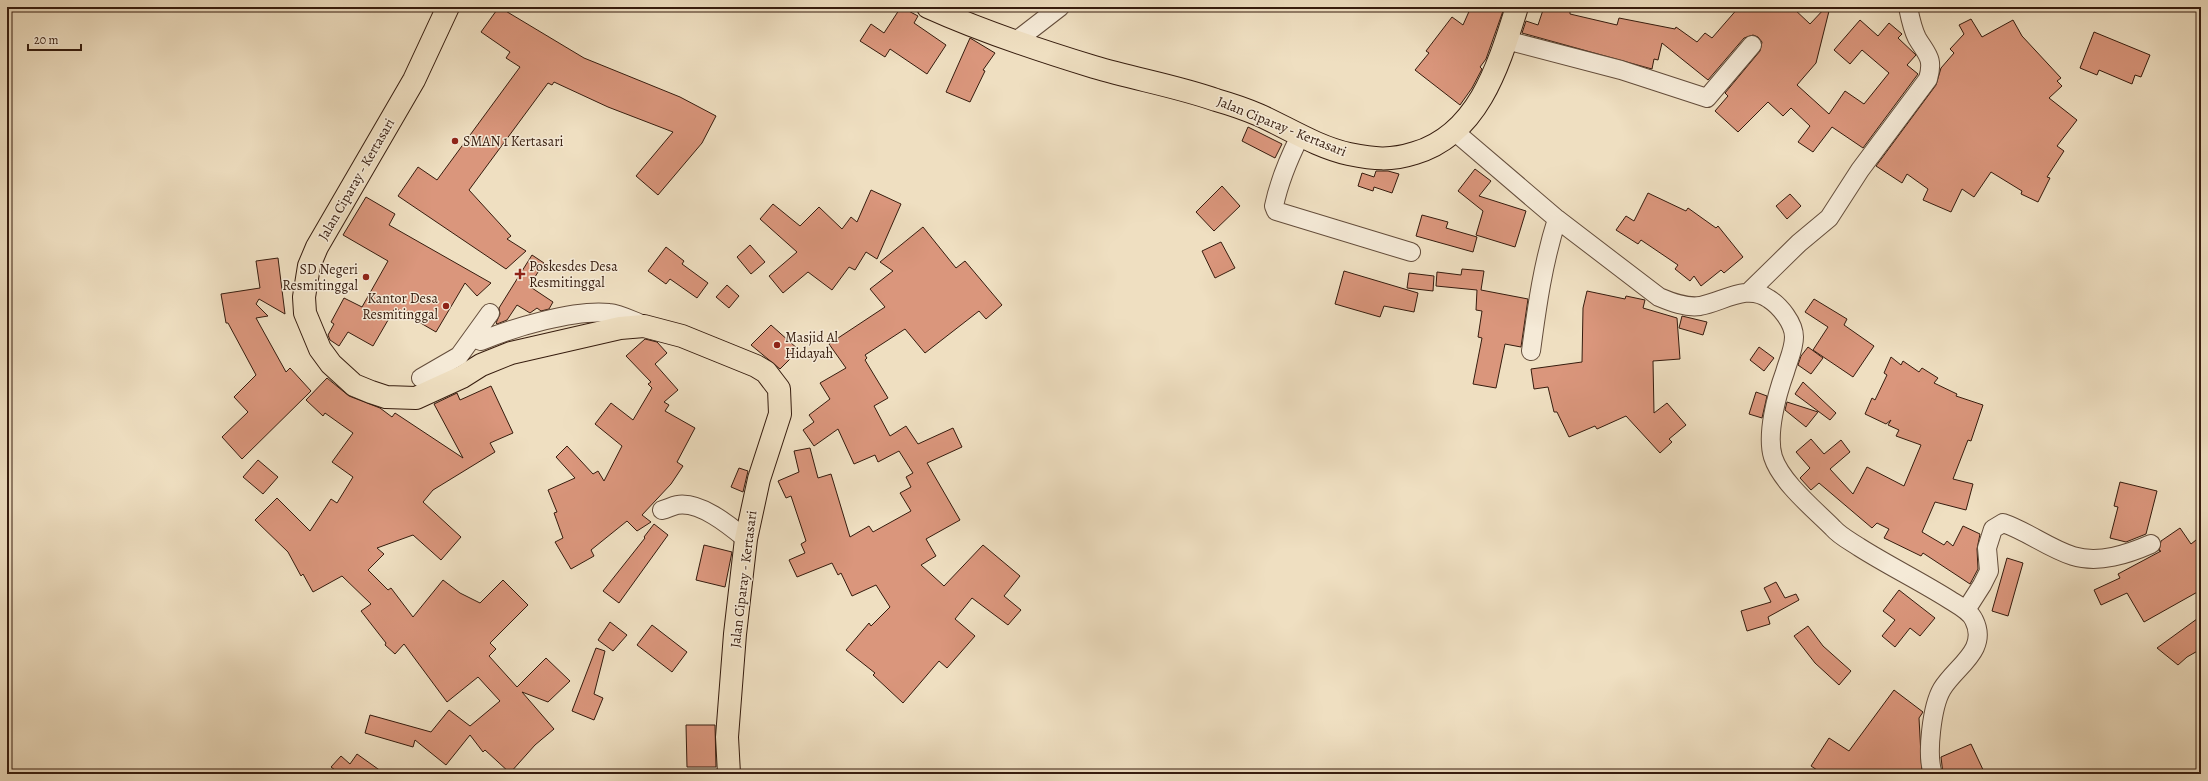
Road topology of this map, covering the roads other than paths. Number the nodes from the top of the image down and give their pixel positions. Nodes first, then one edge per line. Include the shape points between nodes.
1 (448, 7) edge
2 (928, 7) edge
3 (1060, 7) edge
4 (1517, 7) edge
5 (1912, 8) edge
6 (1506, 40) junction
7 (1016, 41) junction
8 (1752, 45) dead end
9 (1454, 131) junction
10 (1300, 136) junction
11 (1557, 219) junction
12 (1411, 252) dead end
13 (1749, 292) junction
14 (490, 313) dead end
15 (644, 326) junction
16 (473, 338) junction
17 (1531, 351) dead end
18 (421, 378) dead end
19 (662, 510) dead end
20 (746, 539) junction
21 (2151, 544) dead end
22 (1966, 610) junction
23 (729, 774) edge
24 (1933, 774) edge

1 - 15 main road, Jalan Ciparay - Kertasari via 414,80 317,247 309,266 304,297 305,313 320,349 331,364 354,385 386,397 403,399 416,398 511,353 620,328
2 - 7 main road, Jalan Ciparay - Kertasari
3 - 7 street
4 - 6 main road, Jalan Ciparay - Kertasari
5 - 13 street via 1917,37 1930,57 1928,79 1860,170 1829,218 1799,243
6 - 8 street via 1621,70 1707,98
6 - 9 main road, Jalan Ciparay - Kertasari via 1484,94
7 - 10 main road, Jalan Ciparay - Kertasari via 1094,67 1214,99 1258,115
9 - 10 main road, Jalan Ciparay - Kertasari via 1436,144 1415,153 1383,160 1347,154
9 - 11 street
10 - 12 street via 1276,197 1276,211
11 - 13 street via 1659,297 1674,304 1698,306
11 - 17 street via 1548,247 1539,292
13 - 22 street via 1769,298 1782,311 1791,325 1794,336 1777,398 1771,435 1772,455 1777,469 1837,532 1884,563 1929,586
14 - 16 street
15 - 16 street via 610,313 586,313 507,330 481,341
15 - 20 main road, Jalan Ciparay - Kertasari via 682,336 756,366 766,372 779,389 780,414 759,479
16 - 18 street via 459,356
19 - 20 street via 678,505 692,507 724,520
20 - 23 main road, Jalan Ciparay - Kertasari via 727,737
21 - 22 street via 2128,554 2090,560 2073,556 2020,529 2002,523 1993,529 1987,548 1989,570
22 - 24 street via 1974,620 1979,639 1974,652 1958,667 1941,691 1930,744 1930,766

